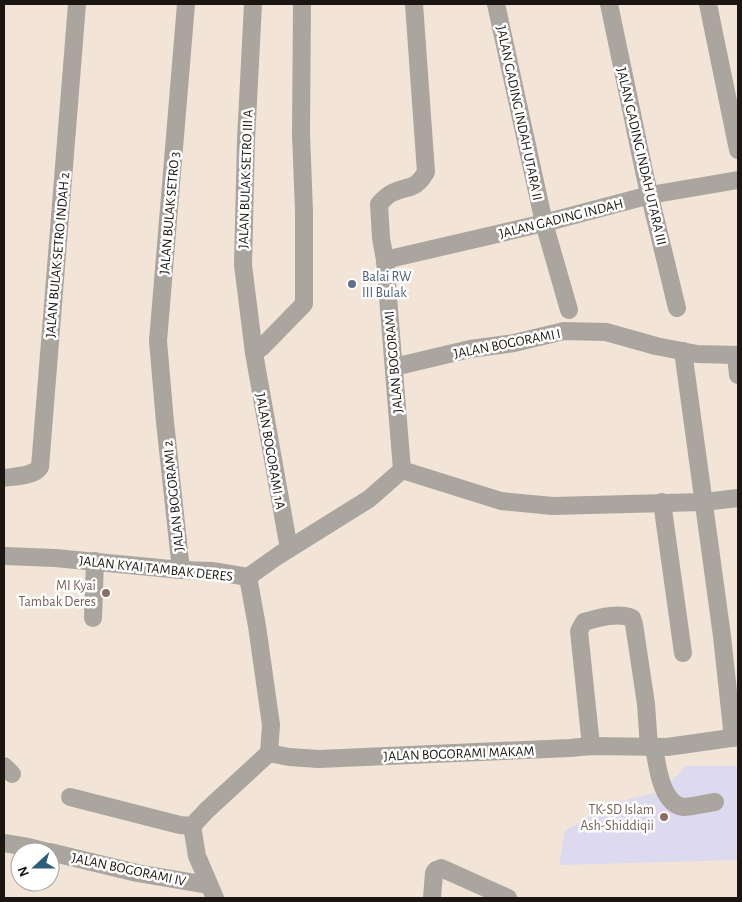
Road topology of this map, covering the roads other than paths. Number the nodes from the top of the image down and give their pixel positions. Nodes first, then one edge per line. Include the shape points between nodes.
1 (78, 4) edge
2 (186, 4) edge
3 (252, 4) edge
4 (302, 4) edge
5 (414, 4) edge
6 (496, 4) edge
7 (609, 4) edge
8 (708, 4) edge
9 (738, 150) edge
10 (738, 180) edge
11 (650, 195) junction
12 (544, 223) junction
13 (385, 260) junction
14 (677, 308) dead end
15 (569, 310) dead end
16 (683, 351) junction
17 (254, 353) junction
18 (737, 355) edge
19 (394, 367) junction
20 (738, 375) edge
21 (165, 422) joint
22 (402, 470) junction
23 (4, 478) edge
24 (738, 498) edge
25 (662, 502) junction
26 (704, 502) junction
27 (289, 549) junction
28 (4, 556) edge
29 (95, 561) junction
30 (181, 570) junction
31 (248, 577) junction
32 (93, 618) dead end
33 (730, 636) edge
34 (683, 653) dead end
35 (734, 704) edge
36 (736, 738) edge
37 (591, 746) junction
38 (657, 747) junction
39 (270, 753) junction
40 (70, 796) dead end
41 (715, 802) dead end
42 (192, 826) junction
43 (60, 855) edge
44 (212, 891) edge
45 (432, 898) edge
46 (508, 898) edge

1 - 23 street, JALAN BULAK SETRO INDAH 2 via 40,467 32,474
2 - 21 street, JALAN BULAK SETRO 3 via 158,341
3 - 17 street, JALAN BULAK SETRO III A via 242,265
4 - 17 street via 304,304
5 - 13 street, JALAN BOGORAMI via 426,172 414,186 391,193 379,204
6 - 12 street, JALAN GADING INDAH UTARA II
7 - 11 street, JALAN GADING INDAH UTARA III
8 - 9 street
10 - 11 street, JALAN GADING INDAH
11 - 12 street, JALAN GADING INDAH
11 - 14 street, JALAN GADING INDAH UTARA III
12 - 13 street, JALAN GADING INDAH
12 - 15 street, JALAN GADING INDAH UTARA II
13 - 19 street, JALAN BOGORAMI
16 - 18 street, JALAN BOGORAMI I
16 - 19 street, JALAN BOGORAMI I via 606,332 564,331
16 - 26 street
17 - 27 street, JALAN BOGORAMI 1A
18 - 20 street
19 - 22 street, JALAN BOGORAMI
21 - 30 street, JALAN BOGORAMI 2
22 - 25 street via 500,501 553,506
22 - 27 street via 369,499
24 - 26 street
25 - 26 street
25 - 34 street
26 - 33 street
27 - 31 street
28 - 29 street, JALAN KYAI TAMBAK DERES
29 - 30 street, JALAN KYAI TAMBAK DERES
29 - 32 street
30 - 31 street, JALAN KYAI TAMBAK DERES
31 - 39 street, JALAN KYAI TAMBAK DERES via 271,726
33 - 35 street
35 - 36 street
36 - 38 street, JALAN BOGORAMI MAKAM
37 - 38 street, JALAN BOGORAMI MAKAM
37 - 38 street via 579,631 584,622 605,616 628,616 634,624 646,704
37 - 39 street, JALAN BOGORAMI MAKAM via 319,759
38 - 41 street via 659,775 673,802 683,807
39 - 42 street
40 - 42 street
42 - 44 street via 197,856
43 - 44 street, JALAN BOGORAMI IV
45 - 46 street via 434,873 441,868

